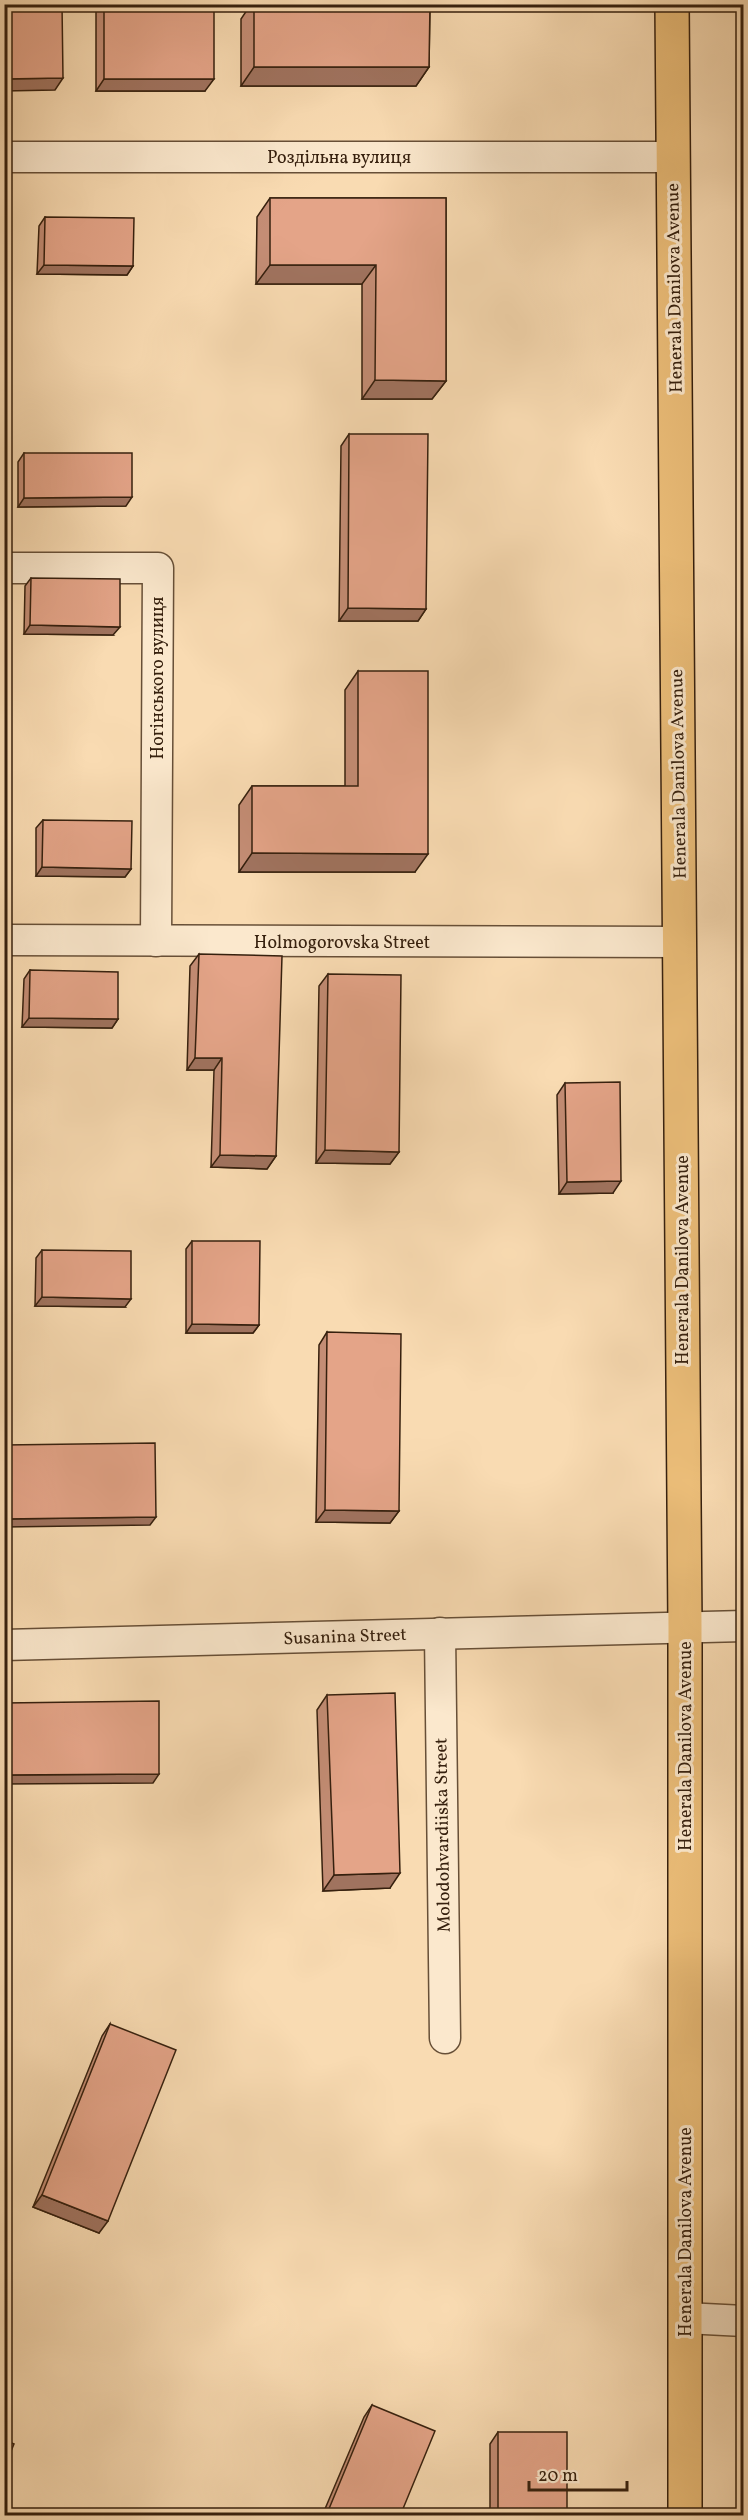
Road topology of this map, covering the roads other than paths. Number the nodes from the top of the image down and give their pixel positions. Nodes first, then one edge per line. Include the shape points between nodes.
1 (672, 4) edge
2 (4, 157) edge
3 (673, 157) junction
4 (4, 568) edge
5 (4, 940) edge
6 (156, 941) junction
7 (680, 942) junction
8 (685, 1626) junction
9 (744, 1626) edge
10 (440, 1633) junction
11 (4, 1645) edge
12 (445, 2037) dead end
13 (685, 2318) junction
14 (744, 2321) edge
15 (685, 2516) edge

1 - 3 main road, Henerala Danilova Avenue
2 - 3 street, Роздільна вулиця
3 - 7 main road, Henerala Danilova Avenue
4 - 6 street, Ногінського вулиця via 158,568
5 - 6 street, Holmogorovska Street
6 - 7 street, Holmogorovska Street
7 - 8 main road, Henerala Danilova Avenue
8 - 9 street, Susanina Street
8 - 10 street, Susanina Street
8 - 13 main road, Henerala Danilova Avenue
10 - 11 street, Susanina Street
10 - 12 street, Molodohvardiiska Street
13 - 14 street
13 - 15 main road, Henerala Danilova Avenue

